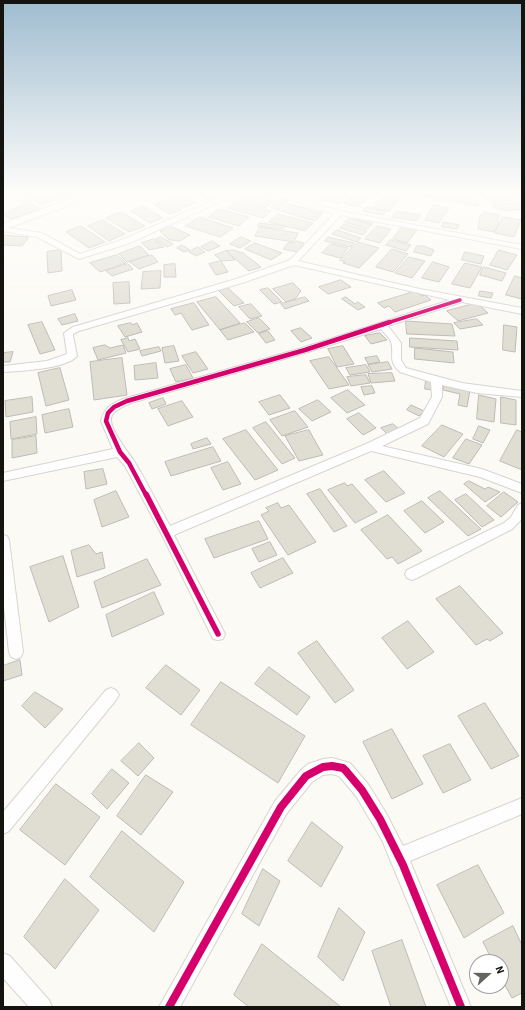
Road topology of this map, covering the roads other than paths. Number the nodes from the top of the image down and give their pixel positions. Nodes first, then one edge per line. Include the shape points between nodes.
1 (46, 239) edge
2 (131, 239) edge
3 (314, 239) edge
4 (481, 239) edge
5 (522, 247) edge
6 (293, 262) junction
7 (460, 300) junction
8 (522, 311) edge
9 (383, 325) junction
10 (3, 369) edge
11 (436, 381) junction
12 (522, 394) edge
13 (370, 447) junction
14 (120, 452) junction
15 (3, 477) edge
16 (522, 489) edge
17 (522, 508) edge
18 (167, 533) junction
19 (3, 540) edge
20 (412, 574) dead end
21 (218, 634) dead end
22 (16, 652) dead end
23 (111, 695) dead end
24 (522, 806) edge
25 (3, 825) edge
26 (399, 857) junction
27 (3, 963) edge
28 (42, 1007) edge
29 (169, 1007) edge
30 (461, 1007) edge

1 - 2 street via 79,257
3 - 6 street
4 - 5 street
6 - 7 street
6 - 10 street via 239,281 76,329 69,333 68,337 73,351 72,356 64,360
7 - 8 street
7 - 9 street
9 - 11 street via 396,343 395,356 398,366
9 - 14 street via 114,407 108,413 106,421
11 - 12 street via 488,391
11 - 13 street via 437,397 428,417
13 - 16 street via 482,473
13 - 18 street
14 - 15 street
14 - 18 street via 129,463
17 - 20 street via 508,526
18 - 21 street
19 - 22 street
23 - 25 street
24 - 26 street
26 - 29 street via 380,818 362,789 344,768 330,766 311,770 281,807
26 - 30 street
27 - 28 street

